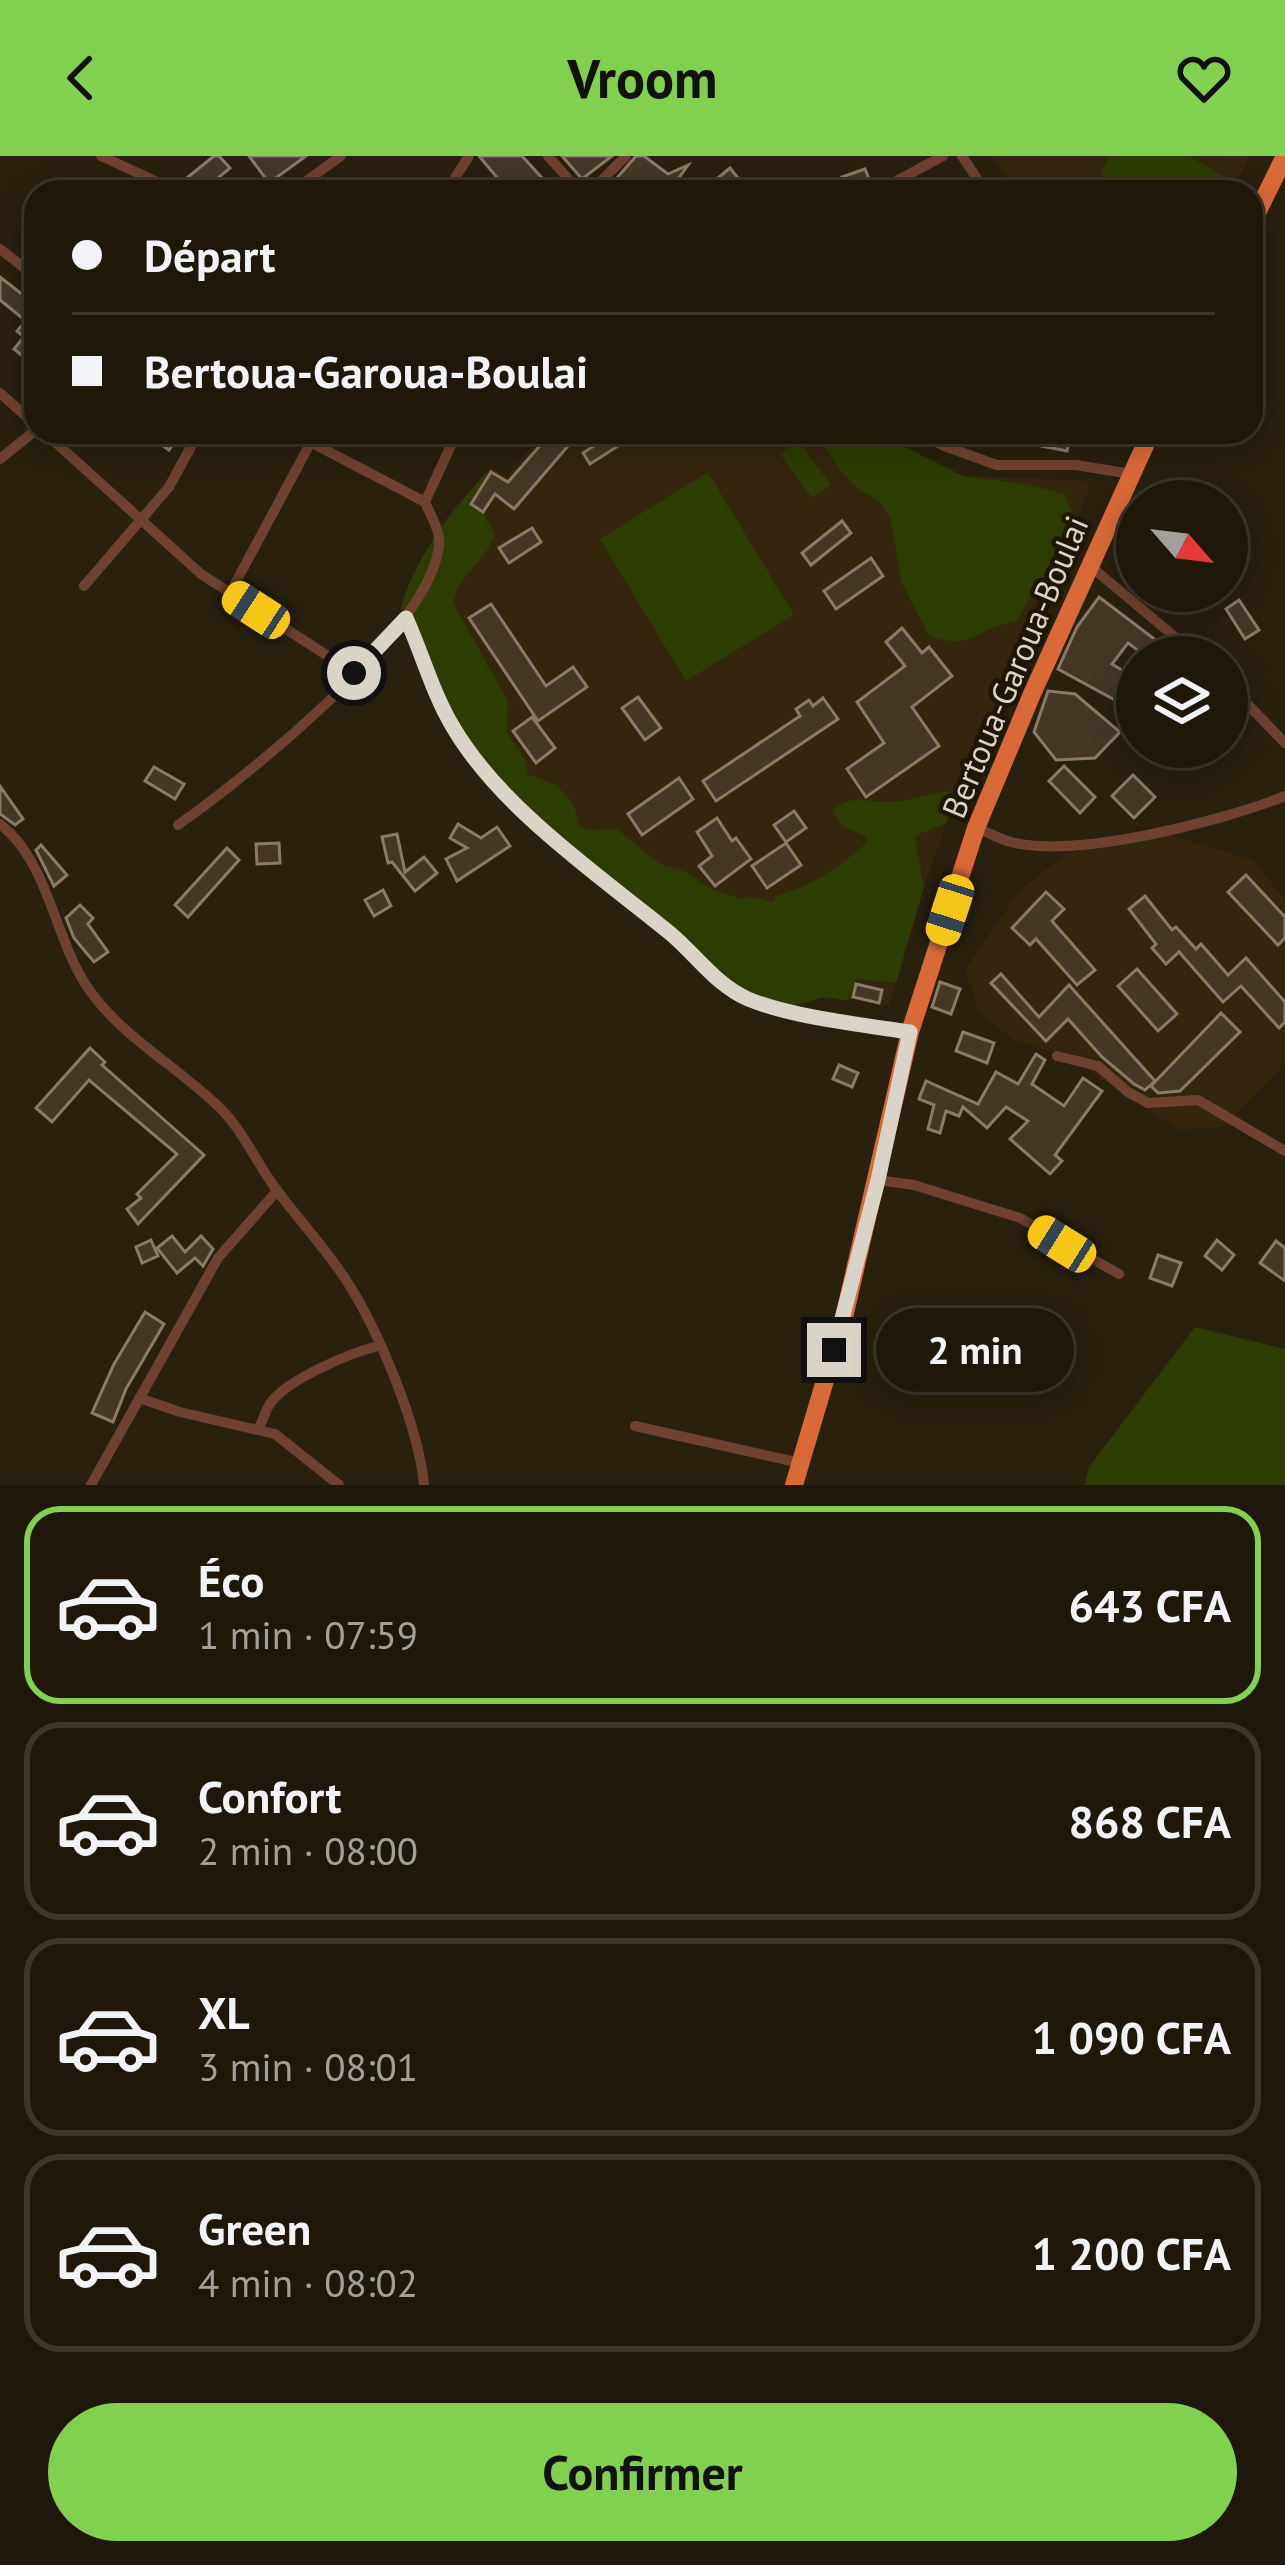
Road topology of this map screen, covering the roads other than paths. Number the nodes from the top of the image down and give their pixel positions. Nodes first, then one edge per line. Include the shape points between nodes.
1 (100, 156) edge
2 (341, 156) edge
3 (548, 156) edge
4 (626, 156) edge
5 (943, 156) edge
6 (1285, 156) edge
7 (152, 180) edge
8 (308, 180) edge
9 (569, 180) edge
10 (602, 180) edge
11 (898, 180) edge
12 (1263, 201) edge
13 (0, 249) edge
14 (24, 268) edge
15 (0, 393) edge
16 (24, 416) edge
17 (24, 440) edge
18 (55, 444) edge
19 (192, 444) edge
20 (310, 444) edge
21 (315, 444) edge
22 (452, 444) edge
23 (946, 444) edge
24 (1145, 444) edge
25 (0, 459) edge
26 (1131, 474) junction
27 (425, 502) junction
28 (142, 522) junction
29 (1089, 565) junction
30 (84, 586) dead end
31 (230, 593) junction
32 (406, 618) junction
33 (1173, 636) edge
34 (354, 673) junction
35 (1248, 705) edge
36 (1285, 743) edge
37 (1285, 796) edge
38 (0, 824) edge
39 (178, 825) dead end
40 (976, 828) junction
41 (910, 1032) junction
42 (1057, 1056) dead end
43 (1285, 1151) edge
44 (878, 1180) junction
45 (278, 1191) junction
46 (1119, 1274) dead end
47 (378, 1346) junction
48 (139, 1398) junction
49 (635, 1426) dead end
50 (259, 1428) junction
51 (800, 1463) junction
52 (91, 1485) edge
53 (339, 1485) edge
54 (424, 1485) edge
55 (794, 1485) edge

1 - 7 street
2 - 8 street
3 - 9 street
4 - 10 street
5 - 11 street
6 - 12 highway
13 - 14 street
15 - 16 street
17 - 25 street
18 - 28 street
19 - 28 street
20 - 31 street
21 - 27 street
22 - 27 street
23 - 26 street via 997,465 1076,464
24 - 26 highway, Bertoua-Garoua-Boulai
26 - 29 highway, Bertoua-Garoua-Boulai
27 - 32 street via 440,542
28 - 30 street
28 - 31 street
29 - 33 street
29 - 40 highway, Bertoua-Garoua-Boulai
31 - 34 street
32 - 34 street
32 - 41 street via 450,723 488,776 719,981 784,1010
34 - 39 street
35 - 36 street
37 - 40 street via 1226,818 1127,838 1013,843
38 - 45 street via 45,892 88,988 222,1111
40 - 41 highway, Bertoua-Garoua-Boulai
41 - 44 highway, Bertoua-Garoua-Boulai
42 - 43 street via 1098,1066 1148,1103 1198,1100
44 - 46 street via 1020,1218
44 - 51 highway, Bertoua-Garoua-Boulai
45 - 47 street via 348,1283
45 - 48 street via 218,1258
47 - 50 street via 302,1378 272,1401
47 - 54 street via 412,1427
48 - 50 street
48 - 52 street
49 - 51 street
50 - 53 street
51 - 55 highway, Bertoua-Garoua-Boulai

